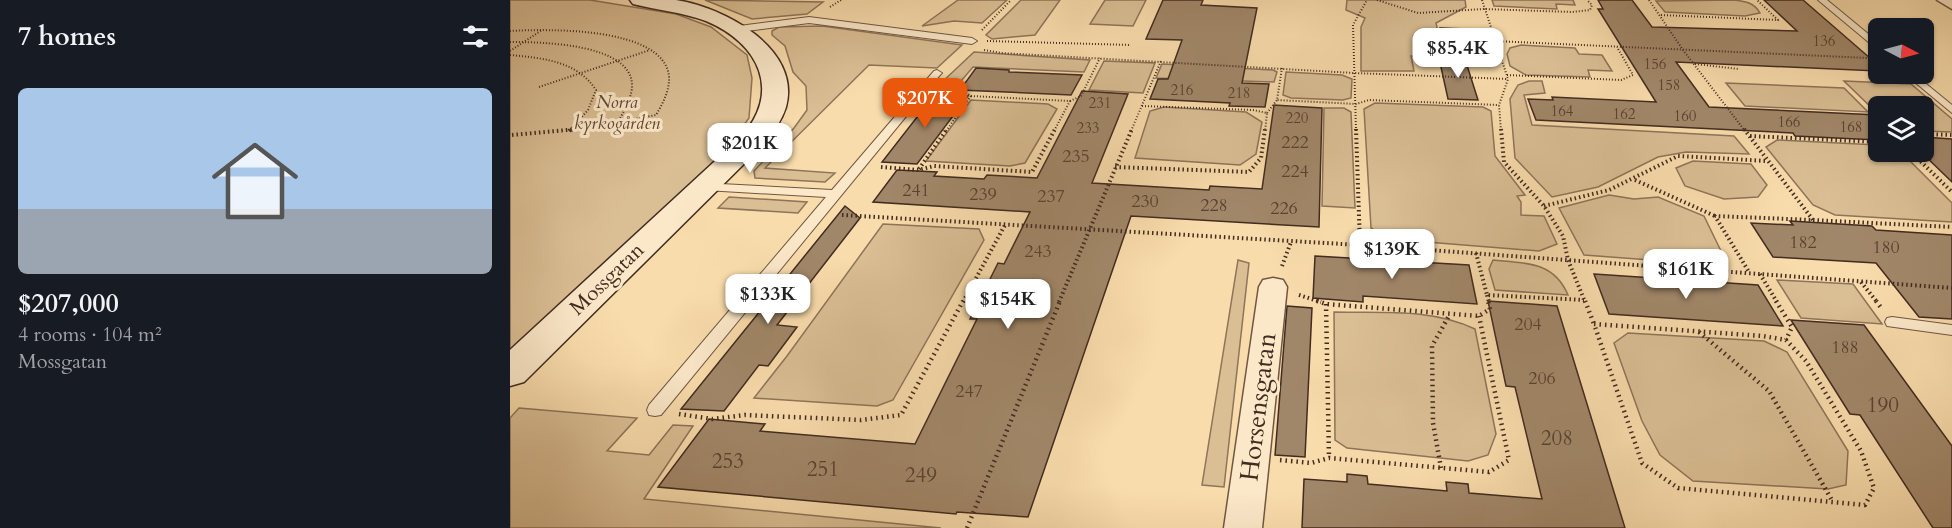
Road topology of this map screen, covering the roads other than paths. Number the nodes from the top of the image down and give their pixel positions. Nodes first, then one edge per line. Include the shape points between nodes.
1 (640, 0) edge
2 (1822, 0) edge
3 (1946, 0) edge
4 (1952, 4) edge
5 (739, 29) junction
6 (1868, 39) edge
7 (972, 41) road end
8 (937, 73) dead end
9 (1921, 84) edge
10 (1952, 110) edge
11 (705, 186) junction
12 (837, 194) junction
13 (1273, 287) road end
14 (1892, 322) road end
15 (1952, 330) edge
16 (510, 372) edge
17 (655, 410) road end
18 (1243, 528) edge

1 - 5 street, Mossgatan via 698,12
2 - 6 lane
3 - 4 street
5 - 7 lane, Mossgatan via 809,20
5 - 11 street, Mossgatan via 755,42 773,73 772,110 762,129
8 - 12 lane
9 - 10 lane
11 - 12 lane
11 - 16 street, Mossgatan
12 - 17 lane
13 - 18 street, Horsensgatan
14 - 15 lane

